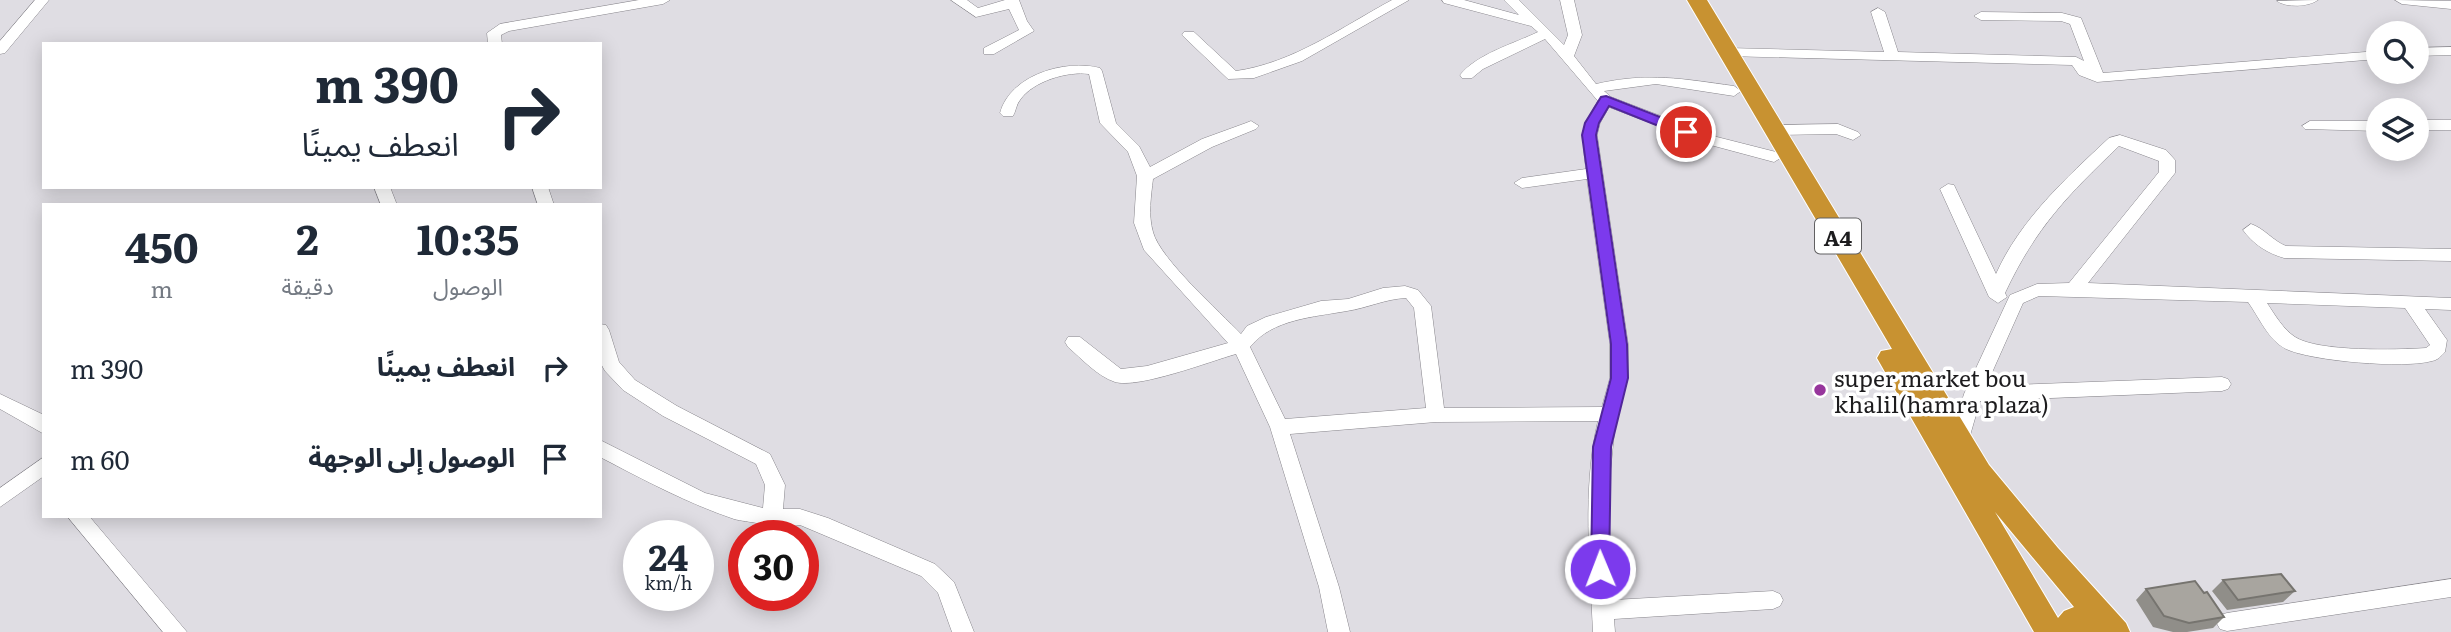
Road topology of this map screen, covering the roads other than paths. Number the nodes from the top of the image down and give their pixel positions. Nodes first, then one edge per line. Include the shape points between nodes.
1 (42, 0) edge
2 (663, 0) edge
3 (958, 0) edge
4 (1402, 0) edge
5 (1449, 0) edge
6 (1511, 0) edge
7 (1567, 0) edge
8 (1680, 0) edge
9 (1697, 0) edge
10 (2311, 0) edge
11 (2402, 0) edge
12 (2284, 1) edge
13 (1013, 2) edge
14 (2450, 4) edge
15 (1878, 12) dead end
16 (1982, 16) dead end
17 (1543, 29) junction
18 (1189, 35) dead end
19 (494, 42) edge
20 (0, 50) edge
21 (989, 51) dead end
22 (2451, 51) edge
23 (1727, 52) junction
24 (2429, 52) edge
25 (1567, 55) junction
26 (2366, 56) edge
27 (1892, 58) junction
28 (1467, 75) dead end
29 (2097, 78) junction
30 (1734, 90) junction
31 (1600, 95) junction
32 (1008, 113) dead end
33 (2366, 125) edge
34 (2429, 125) edge
35 (2451, 125) edge
36 (1251, 126) dead end
37 (2310, 126) dead end
38 (1853, 135) dead end
39 (1774, 144) junction
40 (1594, 173) junction
41 (1144, 176) junction
42 (1522, 183) dead end
43 (1948, 189) dead end
44 (2251, 230) dead end
45 (2451, 256) edge
46 (2074, 289) junction
47 (1997, 291) junction
48 (2253, 296) junction
49 (2410, 302) junction
50 (2451, 304) edge
51 (2004, 320) junction
52 (1074, 342) dead end
53 (602, 344) edge
54 (1241, 346) junction
55 (2222, 384) dead end
56 (1973, 394) junction
57 (0, 401) edge
58 (1609, 414) junction
59 (1436, 415) junction
60 (42, 425) edge
61 (1279, 427) junction
62 (1960, 441) junction
63 (602, 449) edge
64 (42, 467) edge
65 (0, 499) edge
66 (79, 518) edge
67 (772, 518) junction
68 (775, 520) edge
69 (2451, 588) edge
70 (1773, 600) dead end
71 (1602, 610) junction
72 (2227, 622) edge
73 (2111, 627) edge
74 (176, 632) edge
75 (962, 632) edge
76 (1339, 632) edge
77 (1604, 632) edge
78 (2050, 632) edge
79 (2065, 632) edge

1 - 20 street
2 - 19 street via 505,27 492,36
3 - 13 street via 976,13
4 - 18 street via 1261,73 1233,76
5 - 17 street
6 - 17 street
7 - 25 street via 1575,35
8 - 30 highway, A4
9 - 23 highway, A4
10 - 12 street
11 - 14 street
13 - 21 street via 1027,31
15 - 27 street
16 - 29 street via 2076,21
17 - 25 street
17 - 28 street
22 - 24 street
23 - 27 street
23 - 39 highway, A4
25 - 31 street
26 - 29 street
27 - 29 street via 2076,61 2084,72
30 - 31 street via 1656,80 1624,82
30 - 39 highway, A4
31 - 39 street via 1707,140
31 - 40 street via 1589,135
32 - 41 street via 1010,100 1059,72 1095,71 1106,120 1139,158
33 - 37 street
34 - 35 street
36 - 41 street
38 - 39 street via 1838,129
39 - 62 highway, A4
39 - 78 highway, A4 via 1990,534
40 - 42 street
40 - 58 street via 1619,344 1619,378
41 - 54 street via 1140,222 1148,243
43 - 47 street
44 - 45 street via 2284,252
46 - 47 street via 2167,173 2167,159 2161,154 2114,142 2033,225 2012,254
46 - 48 street
46 - 51 street via 2028,293 2015,299
47 - 51 street
48 - 49 street
48 - 49 street via 2284,338 2300,348 2430,355 2438,340
49 - 50 street
51 - 56 street
52 - 54 street via 1119,376 1147,373
53 - 67 street via 611,366 629,385 763,459 775,485
54 - 59 street via 1254,331 1272,322 1321,307 1395,292 1412,294 1422,306
54 - 61 street
55 - 56 street
56 - 62 street
57 - 60 street
58 - 59 street
58 - 71 street via 1600,474
59 - 61 street
61 - 76 street
62 - 73 highway, A4 via 1979,472
63 - 67 street via 699,499
64 - 65 street
66 - 74 street
67 - 68 street
67 - 75 street via 800,517 821,524 928,570 947,588
69 - 72 street
70 - 71 street
71 - 77 street
73 - 79 highway via 2082,618 2074,620

